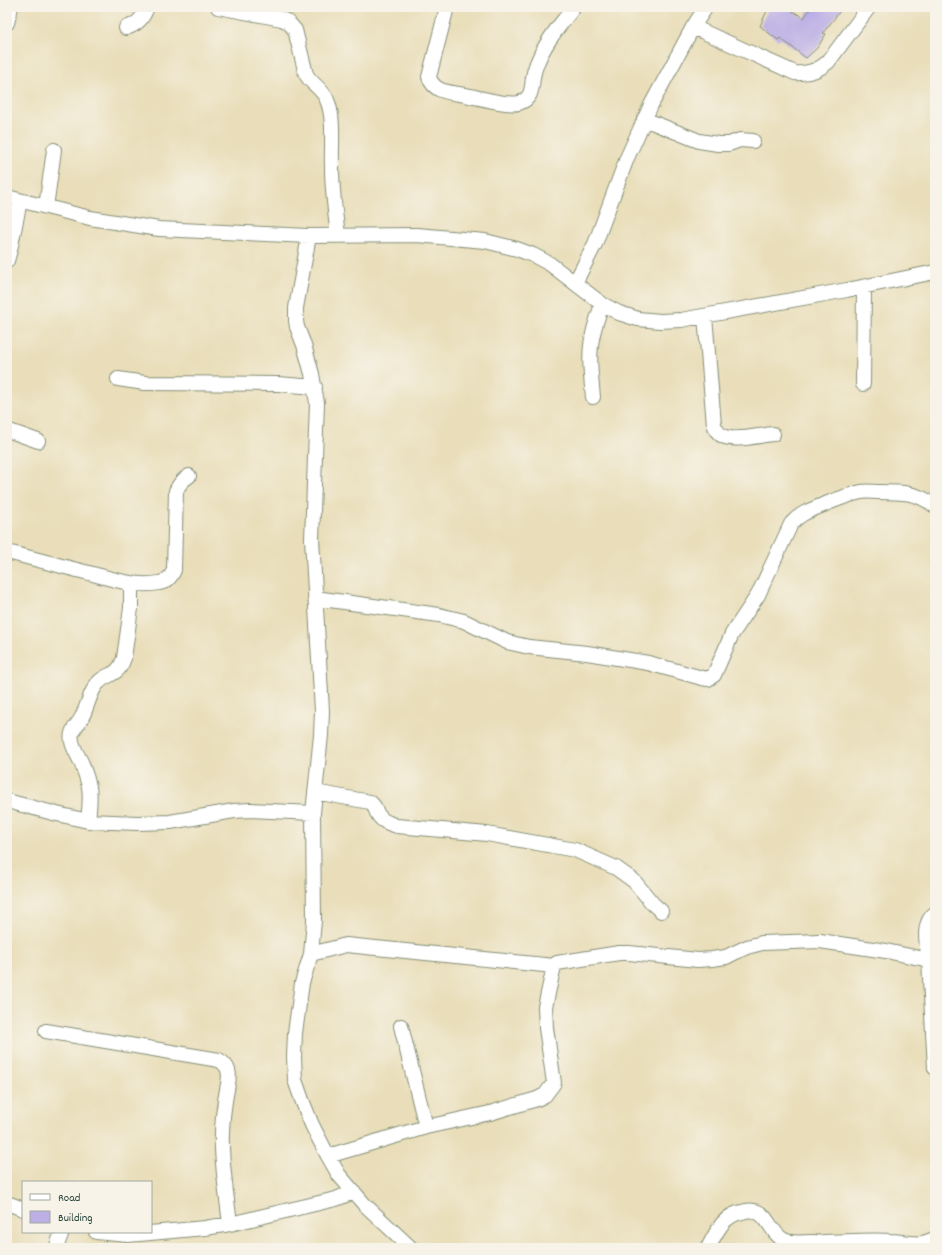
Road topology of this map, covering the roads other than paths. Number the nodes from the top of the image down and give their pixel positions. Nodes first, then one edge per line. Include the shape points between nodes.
1 (11, 7) edge
2 (147, 7) edge
3 (218, 7) edge
4 (447, 7) edge
5 (574, 7) edge
6 (706, 7) edge
7 (869, 7) edge
8 (7, 23) edge
9 (693, 27) junction
10 (126, 28) dead end
11 (644, 119) junction
12 (754, 141) dead end
13 (54, 150) dead end
14 (14, 199) edge
15 (46, 207) junction
16 (338, 235) junction
17 (309, 236) junction
18 (7, 261) edge
19 (935, 272) edge
20 (575, 283) junction
21 (864, 287) junction
22 (602, 304) junction
23 (705, 316) junction
24 (118, 379) dead end
25 (863, 384) dead end
26 (315, 387) junction
27 (593, 396) dead end
28 (7, 430) edge
29 (773, 434) dead end
30 (38, 441) dead end
31 (189, 476) dead end
32 (935, 506) edge
33 (7, 552) edge
34 (131, 584) junction
35 (315, 598) junction
36 (315, 792) junction
37 (7, 801) edge
38 (313, 813) junction
39 (88, 821) junction
40 (661, 911) dead end
41 (935, 913) edge
42 (311, 954) junction
43 (932, 961) edge
44 (554, 966) junction
45 (401, 1026) dead end
46 (46, 1030) dead end
47 (935, 1068) edge
48 (426, 1127) junction
49 (328, 1156) junction
50 (353, 1192) junction
51 (7, 1203) edge
52 (22, 1209) edge
53 (230, 1224) junction
54 (62, 1233) edge
55 (107, 1233) edge
56 (150, 1233) edge
57 (152, 1233) edge
58 (935, 1239) edge
59 (56, 1248) edge
60 (410, 1248) edge
61 (708, 1248) edge

1 - 8 street
2 - 10 street via 143,17 133,26
3 - 16 street via 282,19 295,30 306,74 325,94 330,108 332,173
4 - 5 street via 429,77 431,82 439,90 504,103 518,103 530,95 534,70 544,48
6 - 9 street
7 - 9 street via 828,62 806,74 795,73
9 - 11 street
11 - 12 street via 699,141 718,144 740,140
11 - 20 street via 595,244
13 - 15 street
14 - 15 street
14 - 18 street
15 - 17 street via 90,218 159,229
16 - 17 street
16 - 20 street via 417,235 502,244 550,264
17 - 26 street via 296,321
19 - 21 street
20 - 22 street
21 - 23 street
21 - 25 street
22 - 23 street via 638,319 660,321
22 - 27 street via 592,335
23 - 29 street via 716,431 732,439
24 - 26 street via 145,383 278,384
26 - 35 street via 317,403 312,539
28 - 30 street
31 - 34 street via 182,480 176,491 174,570 171,576 167,581 160,583
32 - 35 street via 916,495 904,492 863,492 804,512 796,518 758,595 732,634 714,676 708,678 648,663 507,642 464,621 439,615
33 - 34 street
34 - 39 street via 132,608 122,665 115,673 95,685 82,717 72,733 72,740 89,786
35 - 36 street via 322,712
36 - 38 street
36 - 40 street via 370,802 379,816 397,826 487,834 575,850 616,868 634,881
37 - 39 street
38 - 39 street via 250,810 170,822
38 - 42 street via 314,921
41 - 43 street via 929,920 926,931
42 - 44 street via 346,945
42 - 49 street via 301,990 295,1032 295,1080 312,1125
43 - 44 street via 820,941 762,943 726,957 712,959 619,953 567,960
43 - 47 street
44 - 48 street via 546,1007 546,1028 554,1074 551,1088 545,1095 536,1099 490,1113
45 - 48 street
46 - 53 street via 219,1060 224,1063 229,1077 222,1146
48 - 49 street
49 - 50 street
50 - 53 street via 336,1199
50 - 60 street
51 - 52 street
53 - 57 street
54 - 59 street
55 - 56 street
58 - 61 street via 924,1243 792,1242 783,1240 763,1216 753,1211 728,1217

